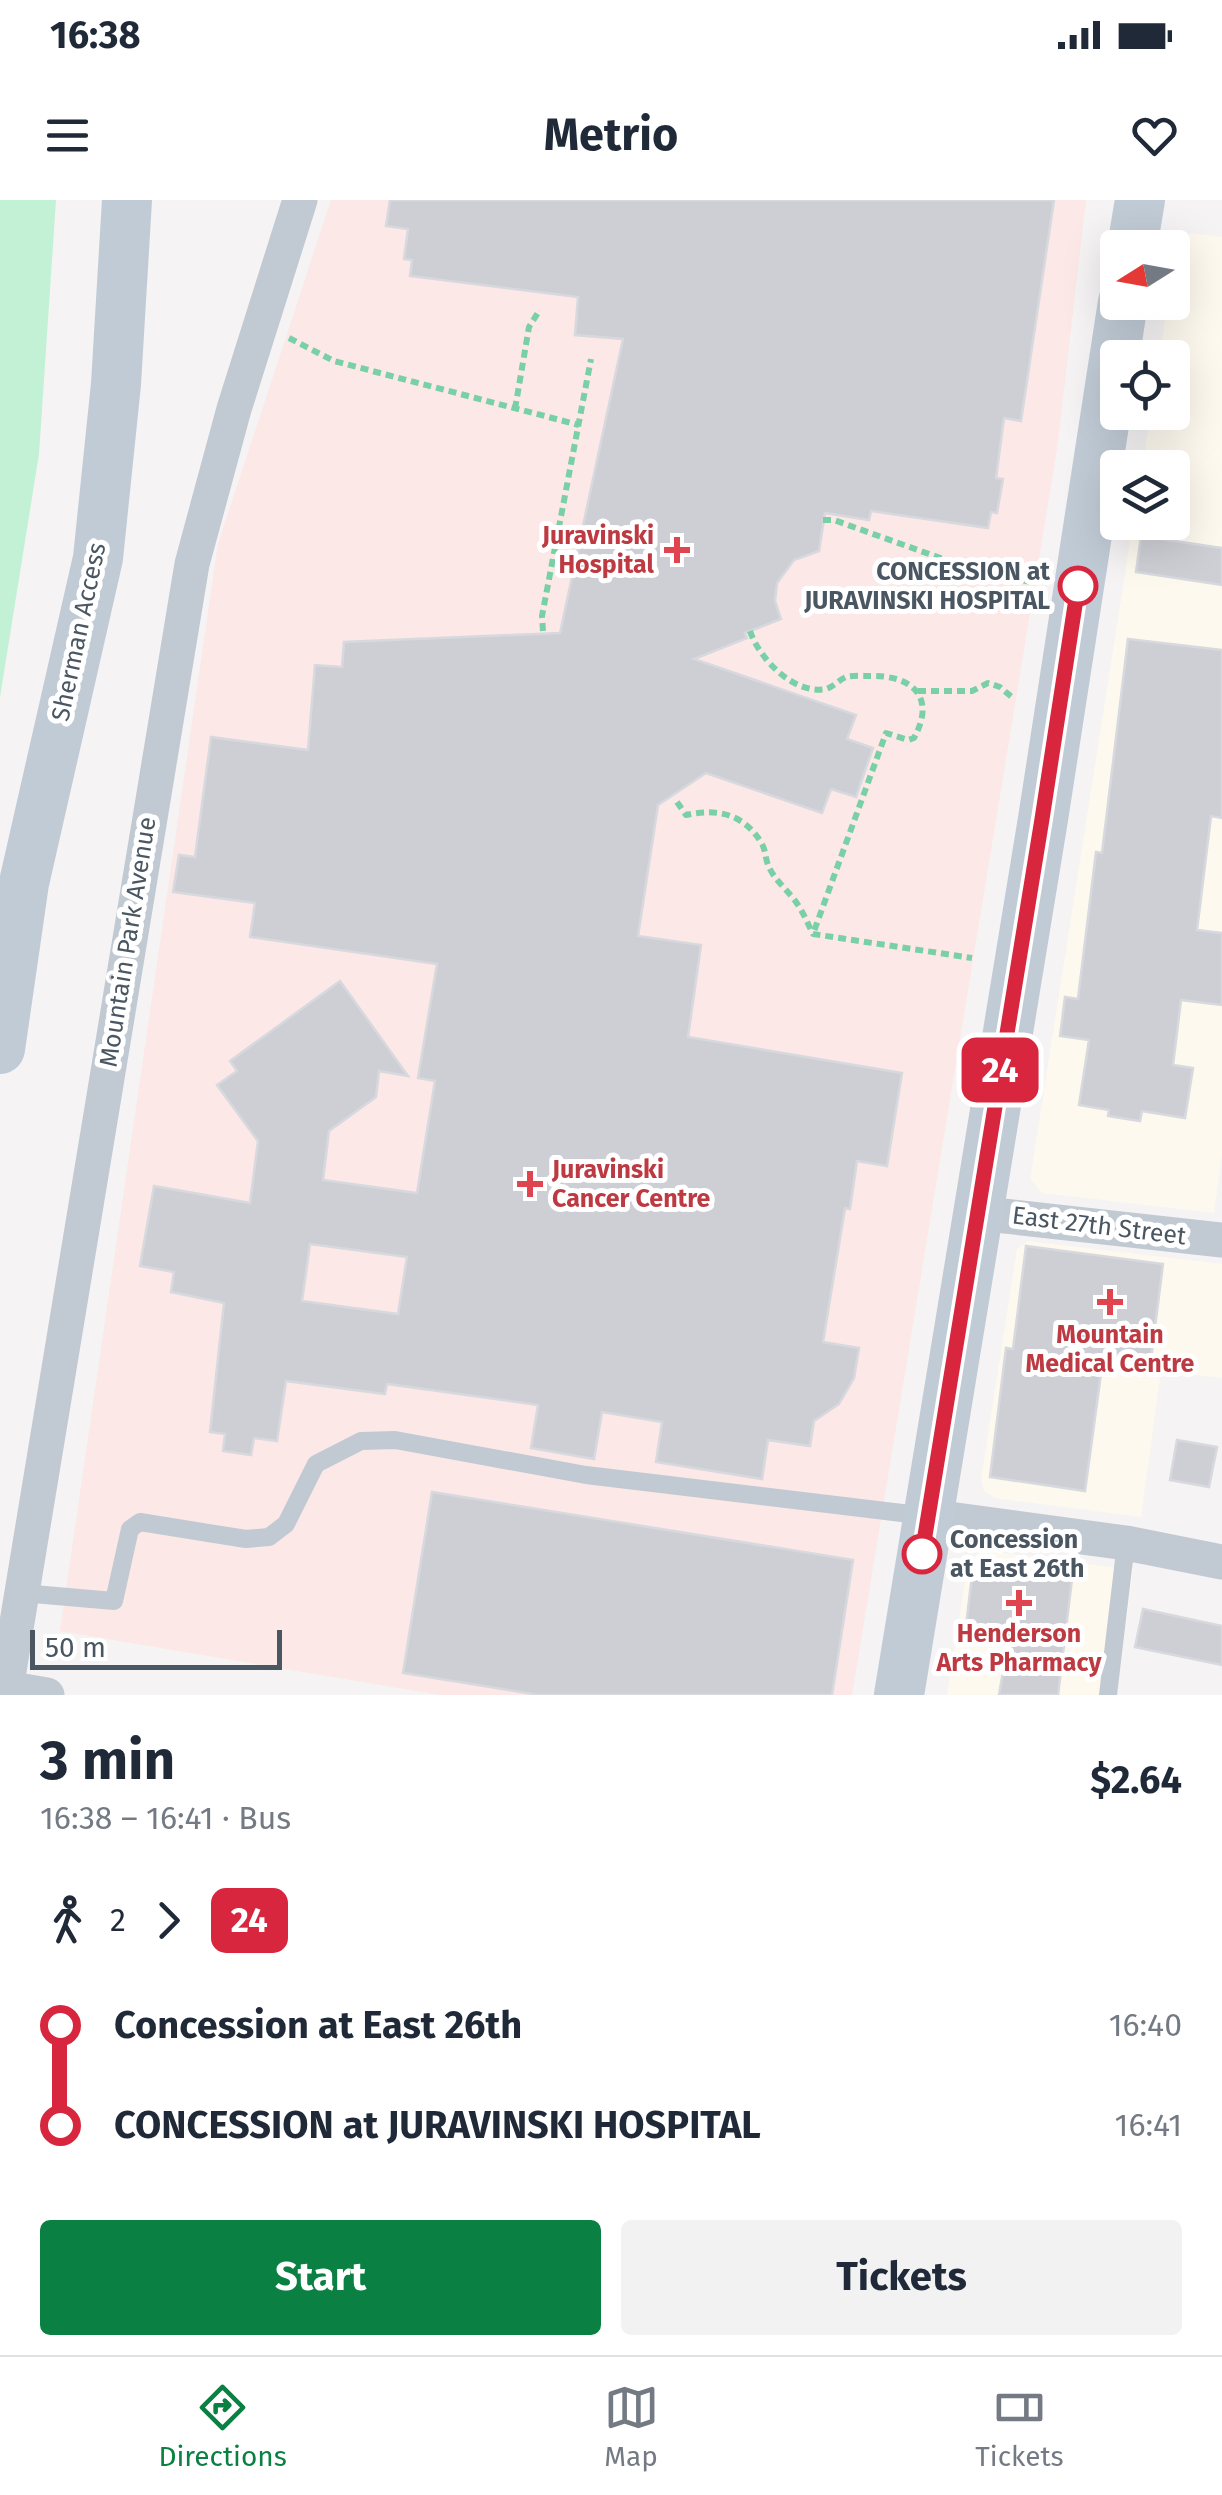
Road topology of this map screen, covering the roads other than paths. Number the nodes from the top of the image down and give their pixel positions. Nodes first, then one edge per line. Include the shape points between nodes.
1 (300, 200) edge
2 (1140, 200) edge
3 (129, 204) edge
4 (1135, 230) edge
5 (1120, 320) edge
6 (0, 1048) edge
7 (977, 1212) junction
8 (1222, 1240) edge
9 (927, 1516) junction
10 (1126, 1542) junction
11 (1222, 1562) edge
12 (22, 1593) junction
13 (6, 1691) edge
14 (47, 1695) edge
15 (899, 1695) edge
16 (1108, 1695) edge

1 - 12 street, Mountain Park Avenue via 203,512
2 - 4 main road
3 - 6 main road, Sherman Access via 98,558 24,883
5 - 7 main road
7 - 8 street, East 27th Street
7 - 9 main road
9 - 10 street
9 - 12 lane via 586,1475 395,1440 361,1441 316,1464 286,1524 268,1536 246,1539 140,1522 130,1529 114,1601
9 - 15 main road
10 - 11 street
10 - 16 lane
12 - 13 street, Mountain Park Avenue
13 - 14 street

